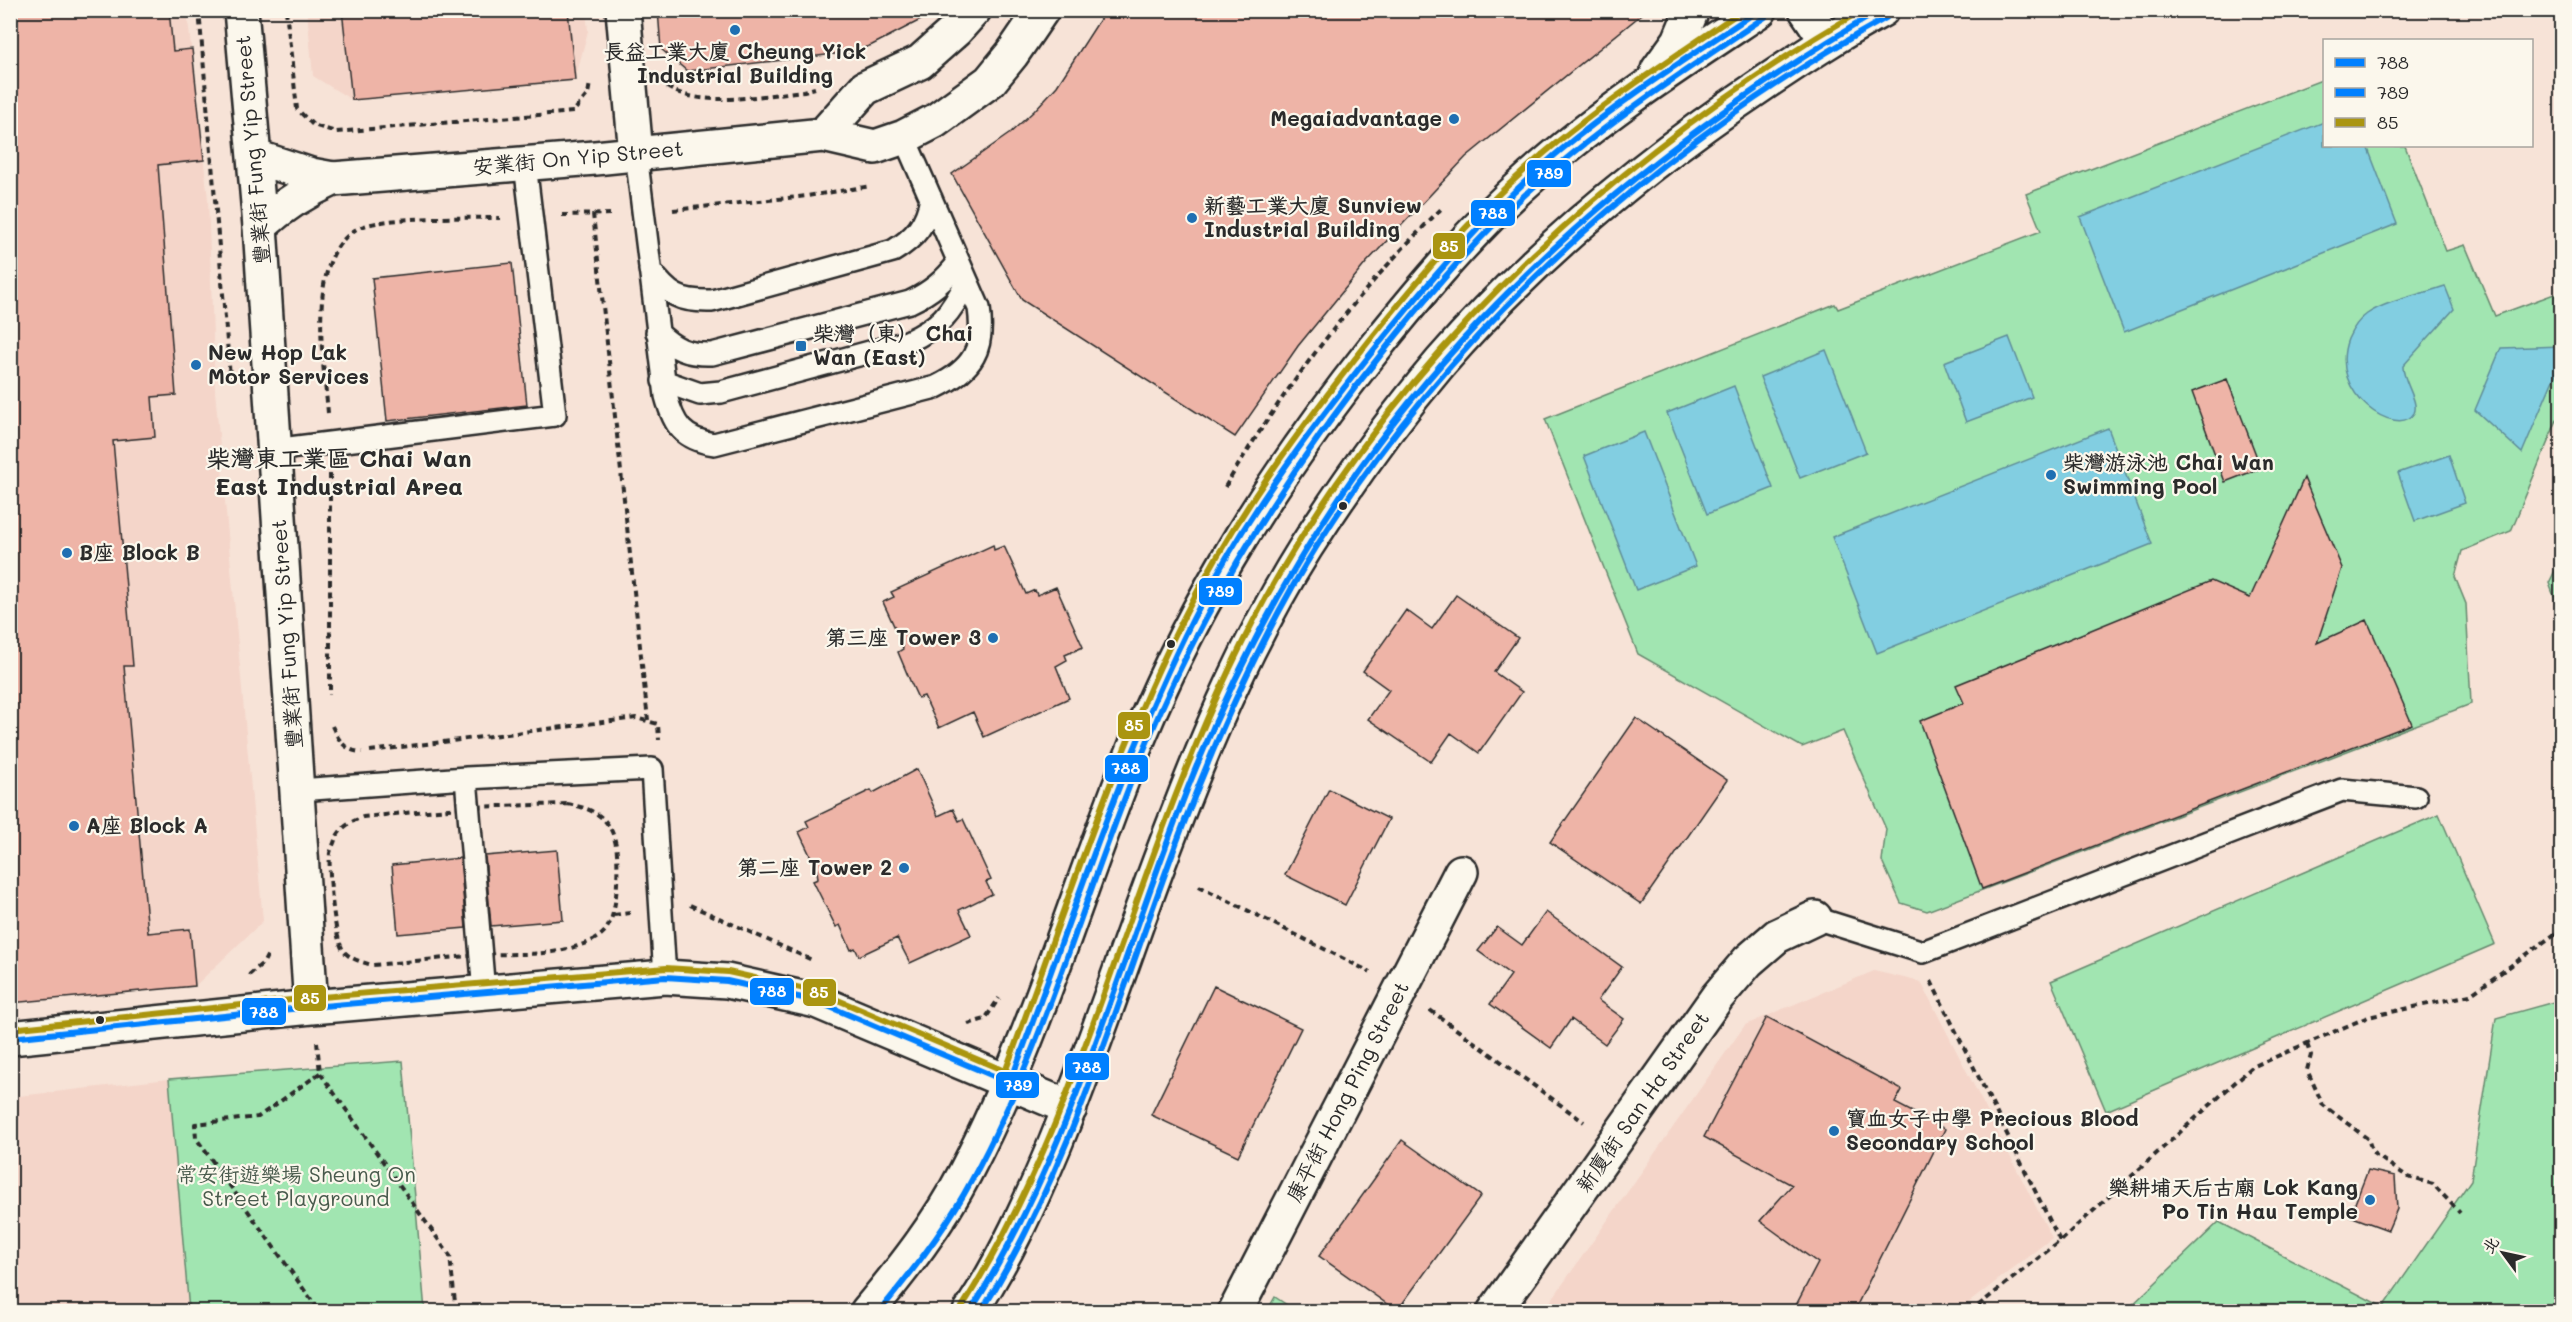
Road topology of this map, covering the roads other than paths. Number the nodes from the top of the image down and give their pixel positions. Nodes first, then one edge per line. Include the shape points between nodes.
1 (241, 10) edge
2 (623, 10) edge
3 (974, 10) edge
4 (1042, 10) edge
5 (1692, 10) edge
6 (1760, 10) edge
7 (1806, 10) edge
8 (1871, 13) edge
9 (1827, 41) junction
10 (1648, 84) junction
11 (823, 135) junction
12 (904, 137) junction
13 (636, 154) junction
14 (255, 157) junction
15 (525, 164) junction
16 (333, 179) junction
17 (931, 198) junction
18 (260, 226) junction
19 (650, 270) junction
20 (963, 272) junction
21 (657, 332) junction
22 (663, 381) junction
23 (273, 450) junction
24 (466, 778) junction
25 (299, 790) junction
26 (2416, 796) dead end
27 (1461, 872) dead end
28 (1815, 918) joint
29 (665, 977) junction
30 (484, 993) junction
31 (311, 1007) junction
32 (10, 1038) edge
33 (1010, 1083) junction
34 (1070, 1108) junction
35 (867, 1311) edge
36 (970, 1311) edge
37 (1234, 1311) edge
38 (1494, 1311) edge

1 - 14 street, 豐業街 Fung Yip Street
2 - 13 street
3 - 11 street via 920,62 865,88
4 - 12 street, 安業街 On Yip Street via 990,81 935,122
5 - 10 street via 1678,41
6 - 10 street
7 - 9 street
8 - 9 street
9 - 34 street via 1707,122 1554,249 1441,363 1377,444 1304,551 1212,729 1173,824
10 - 33 street via 1532,175 1470,236 1409,305 1274,483 1194,616 1166,675 1114,801
11 - 12 street, 安業街 On Yip Street via 875,147
11 - 13 street, 安業街 On Yip Street
12 - 17 lane
13 - 15 street, 安業街 On Yip Street
13 - 19 lane
14 - 16 street, 安業街 On Yip Street
14 - 18 street, 豐業街 Fung Yip Street
15 - 16 street, 安業街 On Yip Street
15 - 23 lane via 555,415
16 - 18 street, 安業街 On Yip Street via 294,200
17 - 19 lane via 920,229 909,242 893,251 712,301 677,298
17 - 20 lane
18 - 23 street, 豐業街 Fung Yip Street
19 - 21 lane
20 - 21 lane via 910,302 712,354 681,351
20 - 22 lane via 955,304 943,320 907,342 721,392 700,394
20 - 22 lane via 979,308 982,329 976,352 958,376 936,387 714,444 688,436 678,428 670,413
21 - 22 lane
23 - 25 street, 豐業街 Fung Yip Street
24 - 25 lane
24 - 29 lane via 652,770
24 - 30 lane
25 - 31 street, 豐業街 Fung Yip Street
26 - 28 lane via 2342,790 1923,952
27 - 37 street, 康平街 Hong Ping Street
28 - 38 street, 新廈街 San Ha Street via 1777,936 1748,961 1718,996
29 - 30 street
29 - 33 street via 727,981 816,1001
30 - 31 street
31 - 32 street
33 - 34 street
33 - 35 street via 963,1177 920,1245
34 - 36 street via 1012,1240

